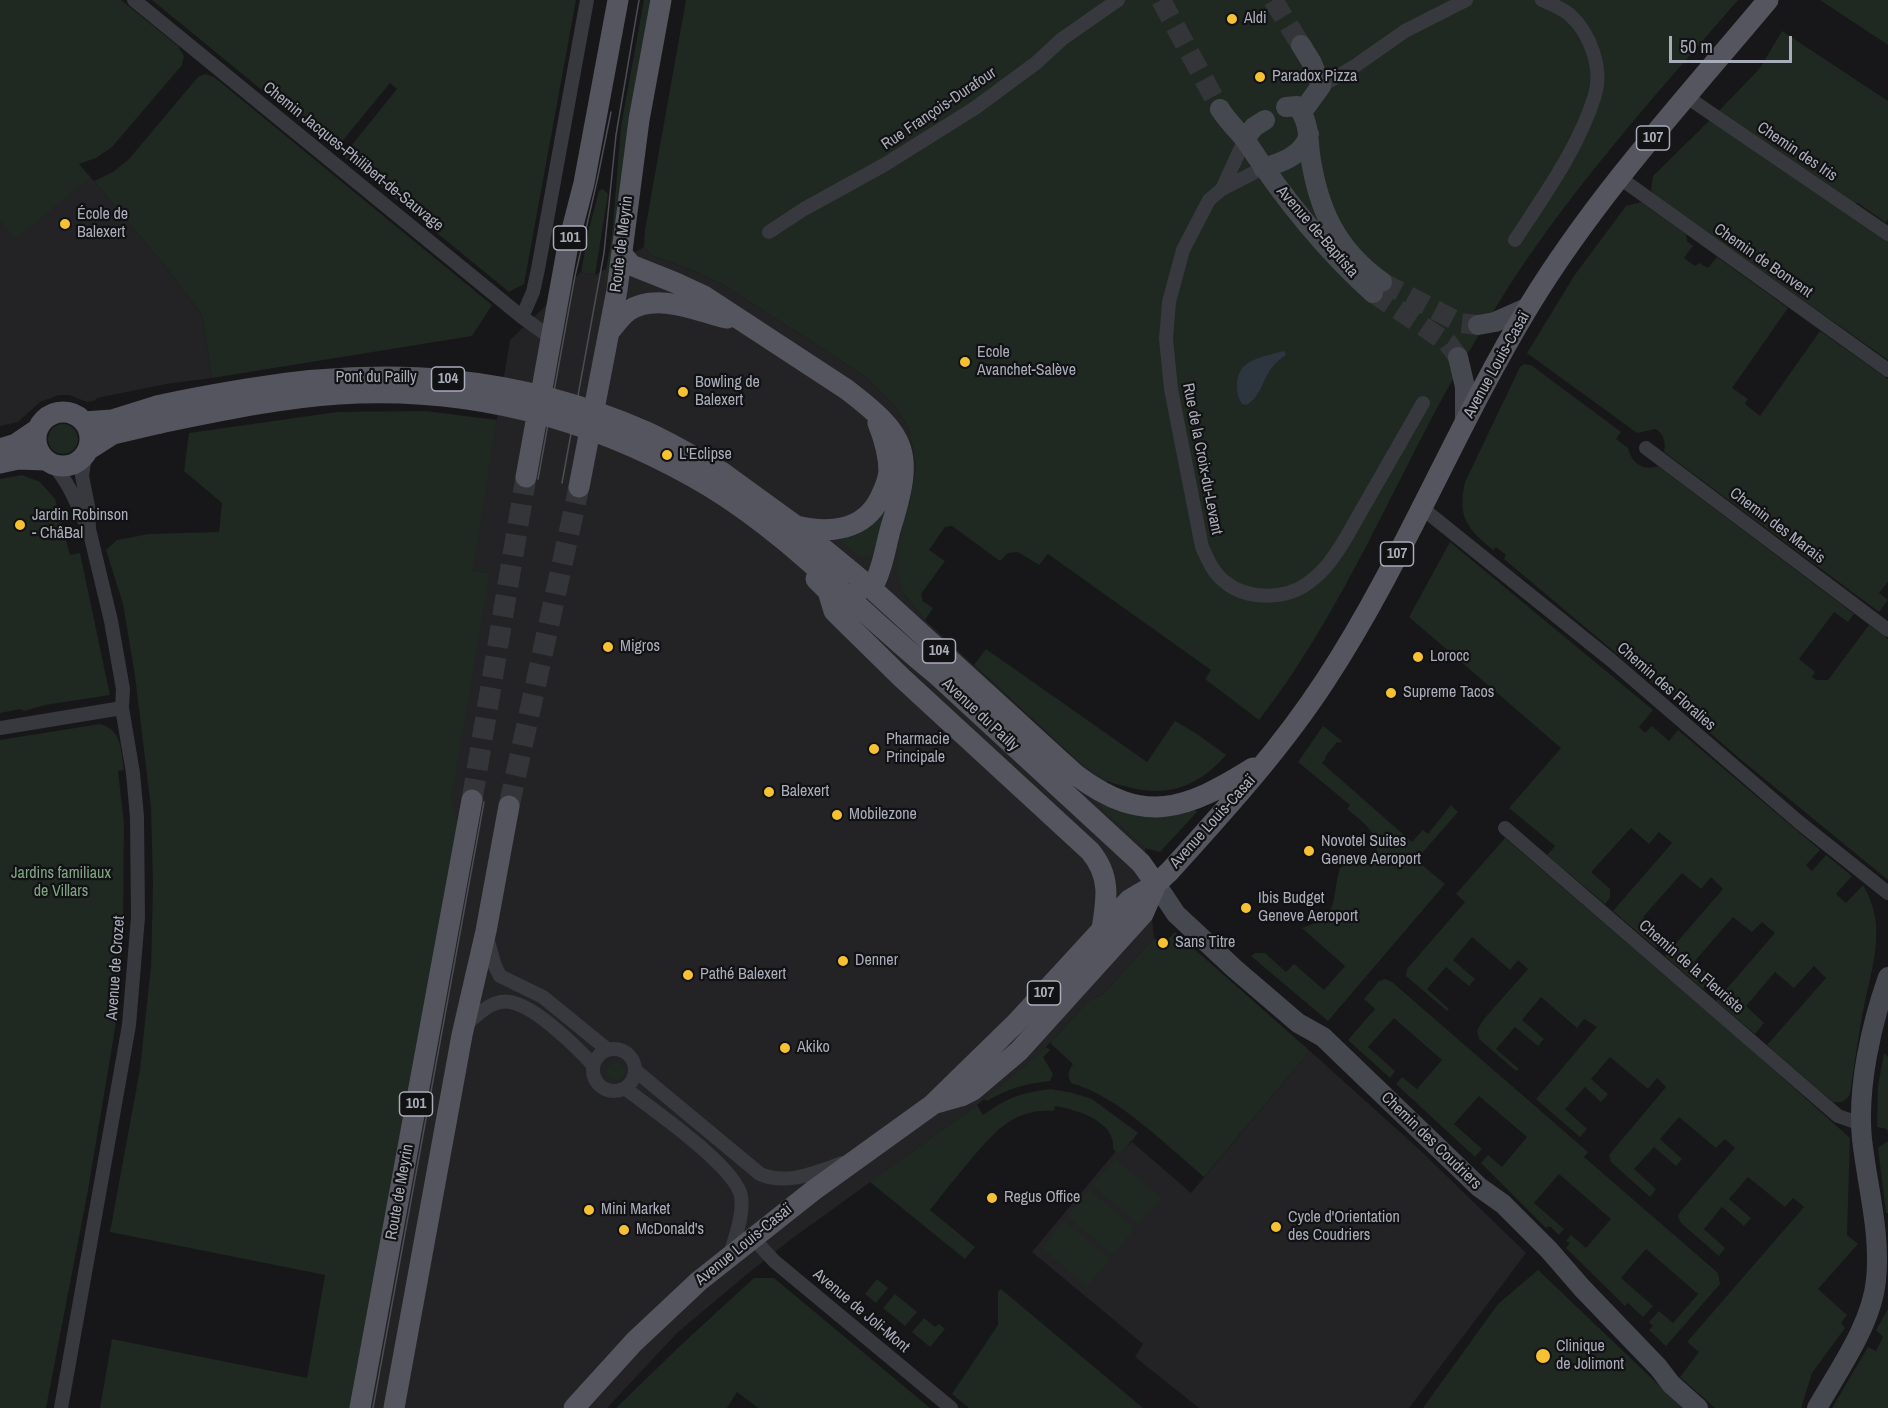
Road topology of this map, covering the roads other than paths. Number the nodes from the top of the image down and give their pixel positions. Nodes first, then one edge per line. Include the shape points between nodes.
1 (134, 0) edge
2 (587, 0) edge
3 (618, 0) edge
4 (661, 0) edge
5 (1118, 0) edge
6 (1466, 0) edge
7 (1542, 0) edge
8 (1768, 0) edge
9 (1301, 45) tunnel mouth
10 (1321, 86) junction
11 (1687, 97) junction
12 (1220, 109) tunnel mouth
13 (1265, 120) dead end
14 (1301, 120) junction
15 (1245, 139) junction
16 (1263, 168) junction
17 (1620, 178) junction
18 (1222, 189) junction
19 (769, 232) dead end
20 (1888, 234) edge
21 (1515, 240) dead end
22 (622, 254) junction
23 (1528, 307) junction
24 (522, 317) junction
25 (739, 320) junction
26 (1478, 326) tunnel mouth
27 (609, 332) junction
28 (551, 338) junction
29 (1458, 357) tunnel mouth
30 (1888, 370) edge
31 (1424, 403) dead end
32 (875, 414) junction
33 (159, 415) junction
34 (84, 422) junction
35 (1465, 422) junction
36 (38, 429) junction
37 (1646, 448) dead end
38 (0, 449) edge
39 (86, 453) junction
40 (49, 462) junction
41 (0, 463) edge
42 (526, 477) tunnel mouth
43 (717, 480) joint
44 (579, 487) tunnel mouth
45 (1422, 508) junction
46 (89, 529) junction
47 (797, 542) junction
48 (870, 587) junction
49 (1888, 630) edge
50 (122, 708) junction
51 (0, 728) edge
52 (1269, 758) junction
53 (472, 800) tunnel mouth
54 (509, 806) tunnel mouth
55 (1163, 808) joint
56 (1505, 828) dead end
57 (1156, 884) junction
58 (1888, 893) edge
59 (1102, 930) junction
60 (486, 931) junction
61 (1888, 977) edge
62 (464, 1026) junction
63 (608, 1050) junction
64 (593, 1065) junction
65 (636, 1071) junction
66 (626, 1089) junction
67 (932, 1105) junction
68 (1861, 1124) junction
69 (856, 1159) junction
70 (752, 1237) junction
71 (729, 1257) junction
72 (61, 1408) edge
73 (360, 1408) edge
74 (394, 1408) edge
75 (574, 1408) edge
76 (951, 1408) edge
77 (1698, 1408) edge
78 (1817, 1408) edge

1 - 24 street, Chemin Jacques-Philibert-de-Sauvage
2 - 24 street via 538,269
3 - 28 main road, 101
4 - 22 main road, Route de Meyrin via 636,141
5 - 19 street, Rue François-Durafour via 975,108
6 - 10 street via 1405,31
7 - 21 street via 1570,15 1588,40 1594,55 1596,94 1564,163
8 - 11 main road, Avenue Louis-Casaï / 107
9 - 10 street
10 - 14 street
11 - 17 main road, Avenue Louis-Casaï / 107
11 - 20 street, Chemin des Iris
12 - 15 street
13 - 15 street
14 - 16 street via 1306,144 1296,154
14 - 16 street, Avenue de-Baptista via 1316,186 1330,223 1349,254 1378,287 1343,266
15 - 16 street, Avenue de-Baptista
15 - 18 street, Rue de la Croix-du-Levant
16 - 18 street, Rue de la Croix-du-Levant
17 - 23 main road, Avenue Louis-Casaï / 107
17 - 30 street, Chemin de Bonvent
18 - 31 street, Rue de la Croix-du-Levant via 1209,201 1183,250 1169,302 1166,339 1171,389 1194,512 1202,547 1213,570 1226,583 1260,595 1286,593 1307,585 1338,550
22 - 25 main road via 631,265 704,296
22 - 27 main road, Route de Meyrin
23 - 26 street
23 - 35 main road, Avenue Louis-Casaï / 107
24 - 28 street, Chemin Jacques-Philibert-de-Sauvage
25 - 27 main road via 654,303 628,312
25 - 32 main road via 846,389
27 - 44 main road, Route de Meyrin
28 - 42 main road, 101
29 - 35 street via 1465,387
32 - 47 main road via 886,447 889,473 876,506 866,518 847,528 813,530
32 - 48 main road via 897,437 905,468 880,572
33 - 34 main road, 104
33 - 39 main road, 104 via 113,434
33 - 43 main road, Pont du Pailly / 104, bridge via 198,397 303,380 373,376 444,379 514,389 582,407 648,433
34 - 36 main road via 68,412 59,412 50,415
34 - 39 main road via 90,436
35 - 45 main road, Avenue Louis-Casaï / 107
36 - 38 main road via 16,444
36 - 40 main road via 37,446
37 - 49 street, Chemin des Marais
39 - 40 main road via 70,466
39 - 46 street, Avenue de Crozet via 82,476
40 - 41 main road via 18,459
40 - 46 street, Avenue de Crozet via 72,491
43 - 47 main road, Avenue du Pailly / 104
45 - 52 main road, Avenue Louis-Casaï / 107 via 1326,680
45 - 58 street, Chemin des Floralies via 1611,660 1800,823
46 - 50 street, Avenue de Crozet via 118,654
47 - 48 main road, Avenue du Pailly / 104
47 - 48 main road via 857,589
47 - 57 main road, Avenue du Pailly / 104 via 900,645 1133,855
47 - 59 main road, 104 via 799,561 828,591 834,610 842,619 1098,860 1106,887
48 - 55 main road, Avenue du Pailly / 104 via 1076,775 1119,801
50 - 51 street
50 - 72 street, Avenue de Crozet via 136,817 136,954 129,1025
52 - 55 main road, Avenue Louis-Casaï via 1207,794
52 - 57 main road, Avenue Louis-Casaï / 107
53 - 73 main road, Route de Meyrin / 101
54 - 60 main road, Route de Meyrin / 101
56 - 68 street, Chemin de la Fleuriste via 1838,1116
57 - 59 main road, Avenue Louis-Casaï / 107 via 1129,900
57 - 67 main road, Avenue Louis-Casaï / 107 via 1143,914 1019,1051 973,1090
57 - 77 street, Chemin des Coudriers via 1176,914 1298,1023 1323,1037 1479,1187 1503,1204
59 - 67 main road, Avenue Louis-Casaï / 107 via 1005,1035
60 - 62 main road, Route de Meyrin / 101
60 - 63 street via 500,976 543,997
61 - 68 street via 1868,1059
62 - 64 street via 491,1005 518,1004 539,1017
62 - 74 main road, Route de Meyrin / 101
63 - 64 street
63 - 65 street via 625,1052
64 - 66 street via 600,1087 613,1092
65 - 66 street
65 - 69 street via 764,1176 795,1178
66 - 71 street via 734,1179 741,1201
67 - 69 main road, Avenue Louis-Casaï / 107
68 - 78 street via 1875,1236 1876,1281 1858,1335
69 - 70 main road, Avenue Louis-Casaï / 107
70 - 71 main road, Avenue Louis-Casaï / 107
70 - 76 street, Avenue de Joli-Mont via 774,1261
71 - 75 main road, Avenue Louis-Casaï / 107 via 651,1324

